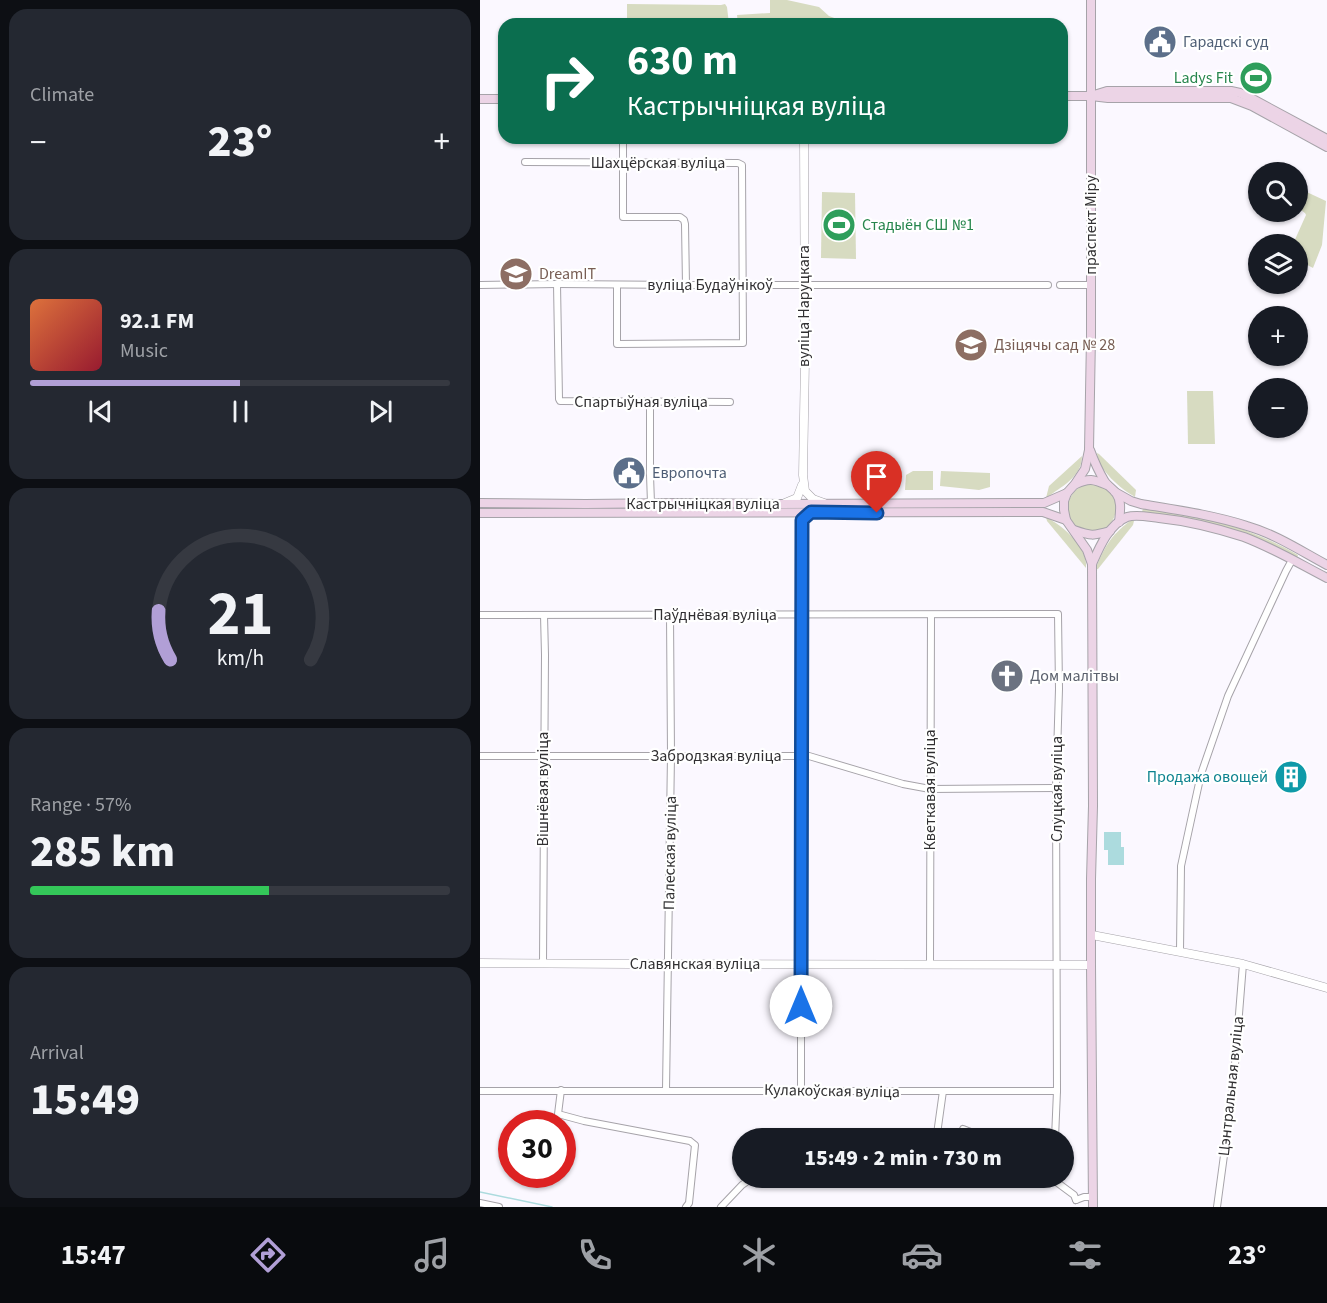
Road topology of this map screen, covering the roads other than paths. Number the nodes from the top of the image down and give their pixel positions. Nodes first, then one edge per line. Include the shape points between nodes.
1 (1091, 0) edge
2 (1207, 95) junction
3 (1068, 96) edge
4 (1091, 96) junction
5 (480, 99) edge
6 (498, 99) edge
7 (1327, 139) edge
8 (623, 144) edge
9 (804, 144) edge
10 (1327, 147) edge
11 (525, 162) dead end
12 (623, 163) junction
13 (557, 284) junction
14 (480, 285) edge
15 (617, 285) junction
16 (686, 285) junction
17 (742, 285) junction
18 (804, 285) junction
19 (1048, 285) dead end
20 (1060, 285) dead end
21 (1090, 285) junction
22 (650, 402) junction
23 (730, 402) dead end
24 (1089, 450) junction
25 (803, 475) junction
26 (1075, 484) junction
27 (1107, 484) junction
28 (1115, 492) junction
29 (1067, 493) junction
30 (480, 503) edge
31 (651, 503) junction
32 (826, 503) junction
33 (779, 504) junction
34 (792, 512) junction
35 (811, 512) junction
36 (480, 513) edge
37 (802, 520) junction
38 (1066, 520) junction
39 (1119, 522) junction
40 (1074, 530) junction
41 (1110, 531) junction
42 (1292, 560) junction
43 (1092, 564) junction
44 (1327, 565) edge
45 (1327, 578) edge
46 (1058, 614) joint
47 (480, 615) edge
48 (544, 615) junction
49 (670, 615) junction
50 (801, 615) junction
51 (931, 615) junction
52 (671, 755) junction
53 (480, 756) edge
54 (543, 756) junction
55 (801, 756) junction
56 (1056, 788) junction
57 (930, 789) junction
58 (1092, 935) junction
59 (1180, 951) junction
60 (480, 963) edge
61 (543, 963) junction
62 (669, 964) junction
63 (801, 964) junction
64 (930, 964) junction
65 (1058, 964) junction
66 (1091, 964) junction
67 (1243, 964) junction
68 (1327, 988) edge
69 (666, 1090) junction
70 (801, 1090) junction
71 (480, 1091) edge
72 (561, 1092) junction
73 (1057, 1093) junction
74 (943, 1094) junction
75 (937, 1128) edge
76 (1055, 1128) edge
77 (739, 1188) edge
78 (1065, 1188) edge
79 (1093, 1197) junction
80 (480, 1203) edge
81 (1075, 1204) edge
82 (499, 1207) edge
83 (686, 1207) edge
84 (722, 1207) edge
85 (1093, 1207) edge
86 (1216, 1207) edge

1 - 4 main road, праспект Міру
2 - 4 main road
2 - 4 main road via 1107,91
2 - 7 main road via 1240,93
2 - 10 main road via 1242,101
3 - 4 main road
4 - 21 main road, праспект Міру
5 - 6 main road
8 - 12 street
9 - 18 street, вуліца Наруцкага
11 - 12 street, Шахцёрская вуліца
12 - 16 street via 623,217 680,217 685,222
12 - 17 street, Шахцёрская вуліца via 741,164
13 - 14 street, вуліца Будаўнікоў
13 - 15 street, вуліца Будаўнікоў
13 - 22 street, Спартыўная вуліца via 559,399
15 - 16 street, вуліца Будаўнікоў
15 - 17 street via 617,344 628,344 742,343
16 - 17 street, вуліца Будаўнікоў
17 - 18 street, вуліца Будаўнікоў
18 - 19 street, вуліца Будаўнікоў
18 - 25 street, вуліца Наруцкага
20 - 21 street
21 - 24 main road, праспект Міру
22 - 23 street, Спартыўная вуліца
22 - 31 street
24 - 26 main road via 1085,469
24 - 27 main road
25 - 32 street via 805,491
25 - 33 street via 797,498
26 - 27 main road via 1094,480
26 - 29 main road
27 - 28 main road
28 - 39 main road
28 - 44 main road via 1141,504 1249,526
29 - 32 main road, Кастрычніцкая вуліца via 1044,503
29 - 38 main road
30 - 31 main road, Кастрычніцкая вуліца
31 - 33 main road, Кастрычніцкая вуліца
32 - 33 main road, Кастрычніцкая вуліца
34 - 35 main road, Кастрычніцкая вуліца
34 - 36 main road, Кастрычніцкая вуліца
34 - 37 street
35 - 37 street
35 - 38 main road, Кастрычніцкая вуліца via 1043,512
37 - 50 street
38 - 40 main road
39 - 41 main road
39 - 42 main road via 1132,516 1209,526
40 - 41 main road via 1095,536
40 - 43 main road
41 - 43 main road
42 - 45 main road
42 - 59 street via 1228,696 1201,774 1181,866
43 - 58 main road
46 - 51 street, Паўднёвая вуліца
46 - 56 street, Слуцкая вуліца
47 - 48 street, Паўднёвая вуліца
48 - 49 street, Паўднёвая вуліца
48 - 54 street, Вішнёвая вуліца
49 - 50 street, Паўднёвая вуліца
49 - 52 street, Палеская вуліца
50 - 51 street, Паўднёвая вуліца
50 - 55 street
51 - 57 street, Кветкавая вуліца
52 - 54 street, Забродзкая вуліца
52 - 55 street, Забродзкая вуліца
52 - 62 street, Палеская вуліца
53 - 54 street, Забродзкая вуліца
54 - 61 street, Вішнёвая вуліца
55 - 57 street, Забродзкая вуліца
55 - 63 street
56 - 57 street, Забродзкая вуліца
56 - 65 street, Слуцкая вуліца
57 - 64 street, Кветкавая вуліца
58 - 59 street
58 - 66 main road
59 - 67 street
60 - 61 street, Славянская вуліца
61 - 62 street, Славянская вуліца
62 - 63 street, Славянская вуліца
62 - 69 street, Палеская вуліца
63 - 64 street, Славянская вуліца
63 - 70 street
64 - 65 street, Славянская вуліца
65 - 66 street, Славянская вуліца
65 - 73 street
66 - 79 main road
67 - 68 street
67 - 86 street, Цэнтральная вуліца via 1233,1089
69 - 70 street, Кулакоўская вуліца
69 - 72 street, Кулакоўская вуліца
70 - 74 street, Кулакоўская вуліца
71 - 72 street, Кулакоўская вуліца
72 - 83 street via 558,1114 695,1145
73 - 74 street, Кулакоўская вуліца
73 - 76 street
74 - 75 street
77 - 84 street
78 - 81 street via 1074,1195
79 - 81 street via 1084,1197
79 - 85 main road
80 - 82 street

